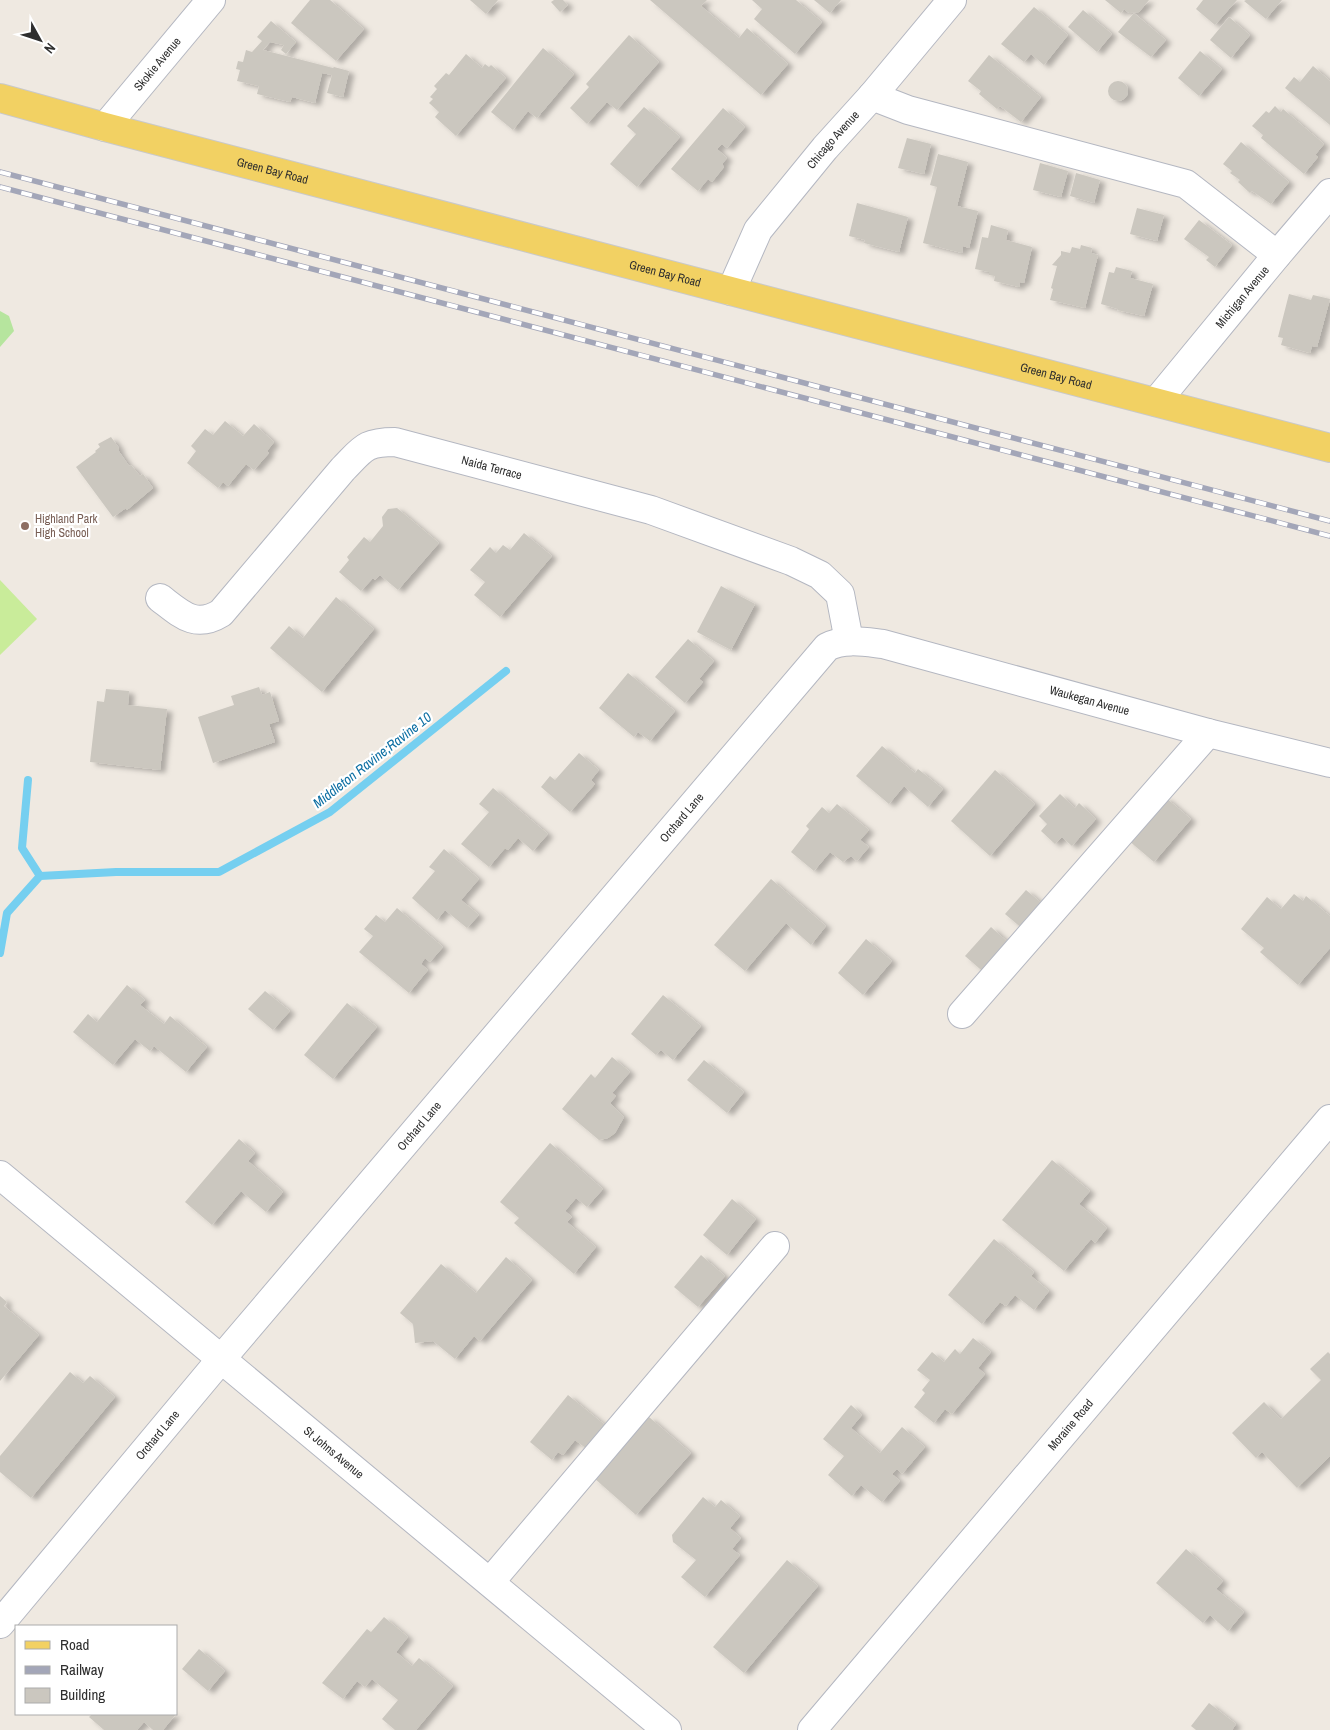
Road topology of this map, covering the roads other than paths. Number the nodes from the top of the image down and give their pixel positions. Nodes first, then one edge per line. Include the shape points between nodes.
1 (211, 0) edge
2 (952, 0) edge
3 (872, 96) junction
4 (0, 98) edge
5 (105, 127) junction
6 (1330, 193) edge
7 (1321, 217) edge
8 (1277, 254) junction
9 (731, 291) junction
10 (1156, 402) junction
11 (1330, 448) edge
12 (160, 598) dead end
13 (849, 641) junction
14 (1208, 733) junction
15 (1330, 763) edge
16 (962, 1014) dead end
17 (1330, 1119) edge
18 (0, 1175) edge
19 (775, 1246) dead end
20 (222, 1358) junction
21 (490, 1582) junction
22 (0, 1624) edge
23 (667, 1730) edge
24 (812, 1730) edge

1 - 5 street, Skokie Avenue
2 - 3 street, Chicago Avenue
3 - 8 street via 908,110 1186,184
3 - 9 street, Chicago Avenue via 758,230
4 - 5 main road, Green Bay Road
5 - 9 main road, Green Bay Road
6 - 7 street, Michigan Avenue
7 - 8 street, Michigan Avenue
8 - 10 street, Michigan Avenue
9 - 10 main road, Green Bay Road
10 - 11 main road, Green Bay Road
12 - 13 street, Naida Terrace via 185,617 201,621 212,619 221,613 364,448 377,442 395,442 651,510 791,561 820,575 840,594
13 - 14 street, Waukegan Avenue via 883,644
13 - 20 street, Orchard Lane via 827,648
14 - 15 street, Waukegan Avenue
14 - 16 street
17 - 24 street, Moraine Road
18 - 20 street, St Johns Avenue
19 - 21 street
20 - 21 street, St Johns Avenue
20 - 22 street, Orchard Lane
21 - 23 street, St Johns Avenue

